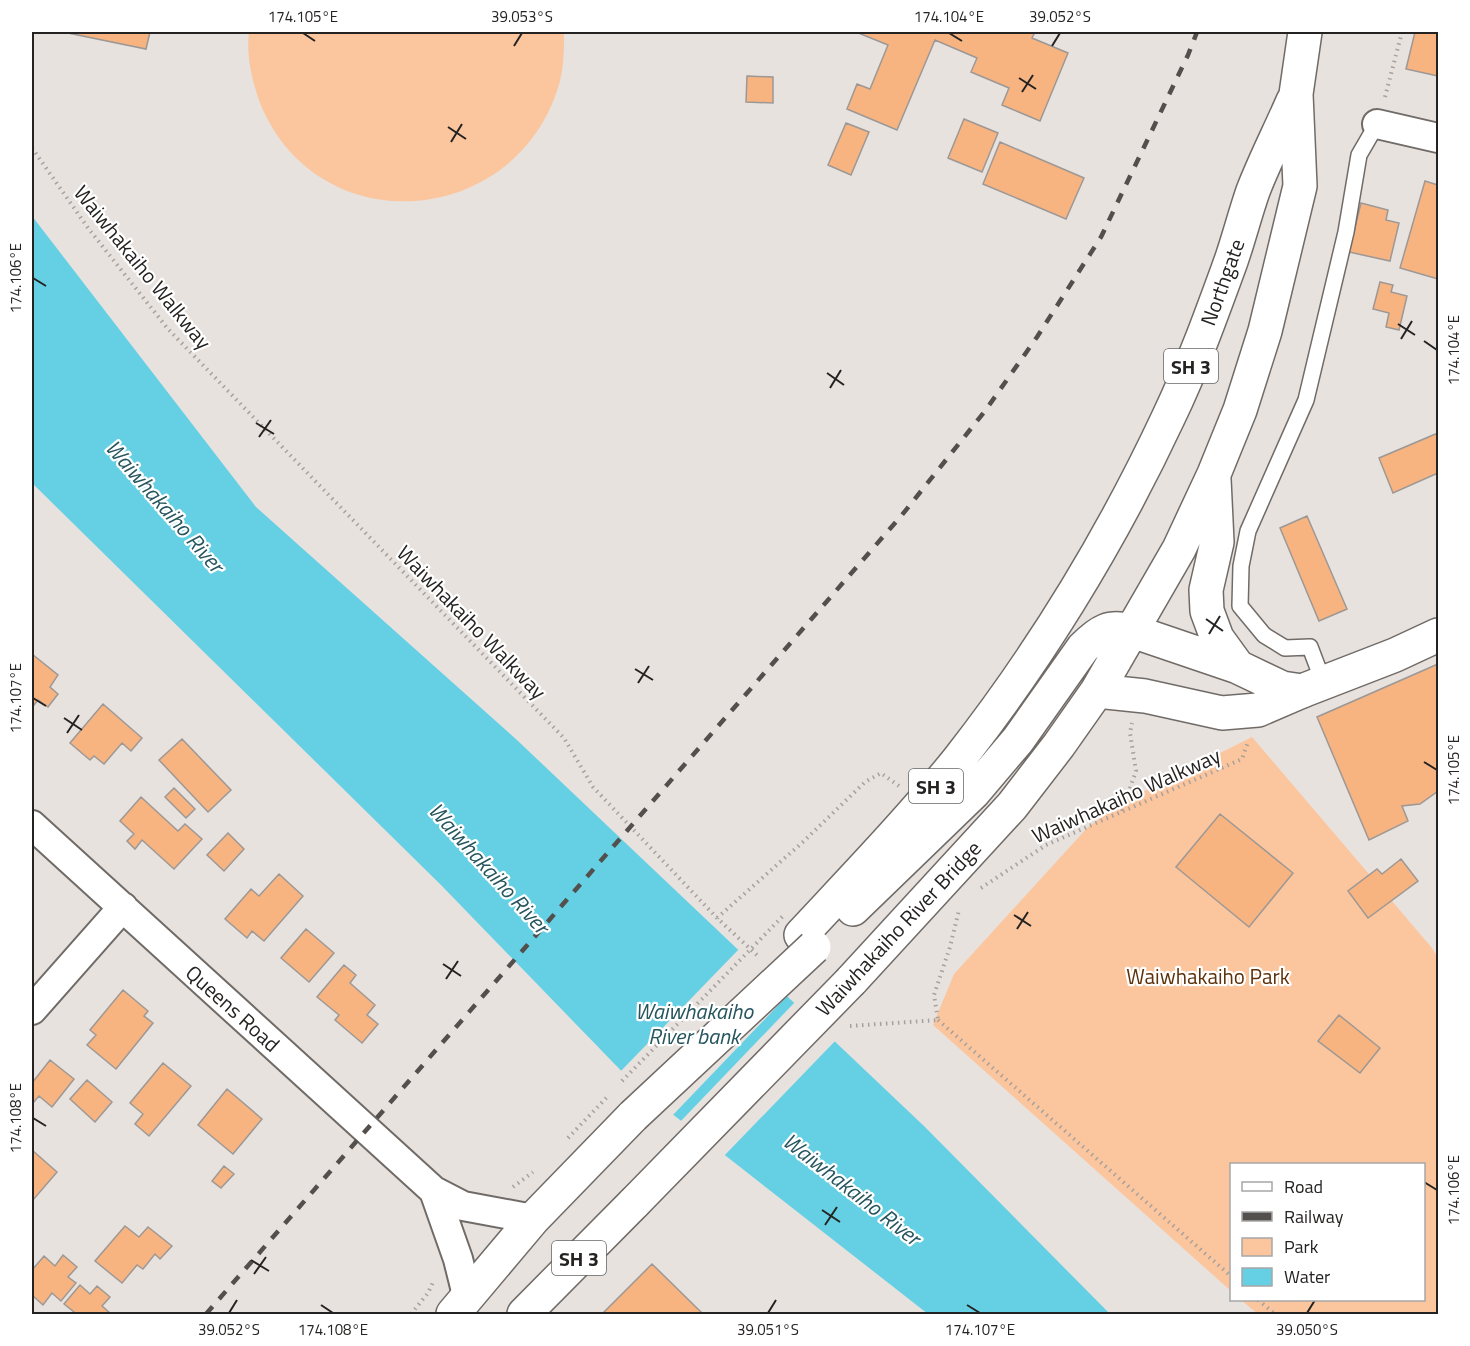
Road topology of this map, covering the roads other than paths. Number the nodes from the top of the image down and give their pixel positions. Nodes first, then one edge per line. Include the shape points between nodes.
1 (1305, 32) edge
2 (1296, 94) junction
3 (1377, 124) joint
4 (1438, 138) edge
5 (1214, 474) junction
6 (1132, 632) junction
7 (1438, 635) edge
8 (1238, 667) junction
9 (1313, 687) junction
10 (1097, 691) junction
11 (32, 825) edge
12 (123, 907) junction
13 (799, 932) junction
14 (32, 1010) edge
15 (434, 1191) junction
16 (533, 1219) junction
17 (460, 1305) edge
18 (524, 1314) edge

1 - 2 main road, Northgate / SH 3
2 - 5 main road, Northgate / SH 3 via 1300,186 1266,331
2 - 13 main road, Northgate / SH 3 via 1254,190 1231,261 1170,414 1097,556 1009,693 920,806
3 - 4 street
3 - 9 lane via 1359,155 1346,232 1306,400 1248,531 1240,566 1240,606 1264,635 1285,648 1310,646
5 - 6 main road, Northgate / SH 3 via 1179,549
5 - 8 main road via 1217,542 1206,590 1207,611 1216,638
6 - 8 main road
6 - 10 main road, Waiwhakaiho River Bridge / SH 3
6 - 13 main road via 1115,627 1095,636 1018,740 973,793
7 - 9 main road
8 - 9 main road via 1282,688
9 - 10 main road via 1258,710 1222,713 1145,696
10 - 18 main road, Waiwhakaiho River Bridge / SH 3, bridge via 1012,806 851,981
11 - 12 street, Queens Road
12 - 14 street
12 - 15 street, Queens Road
13 - 16 main road, SH 3, bridge via 633,1116 579,1148
15 - 16 street, Queens Road via 463,1206
15 - 17 street, Queens Road via 458,1259
16 - 17 main road, SH 3

